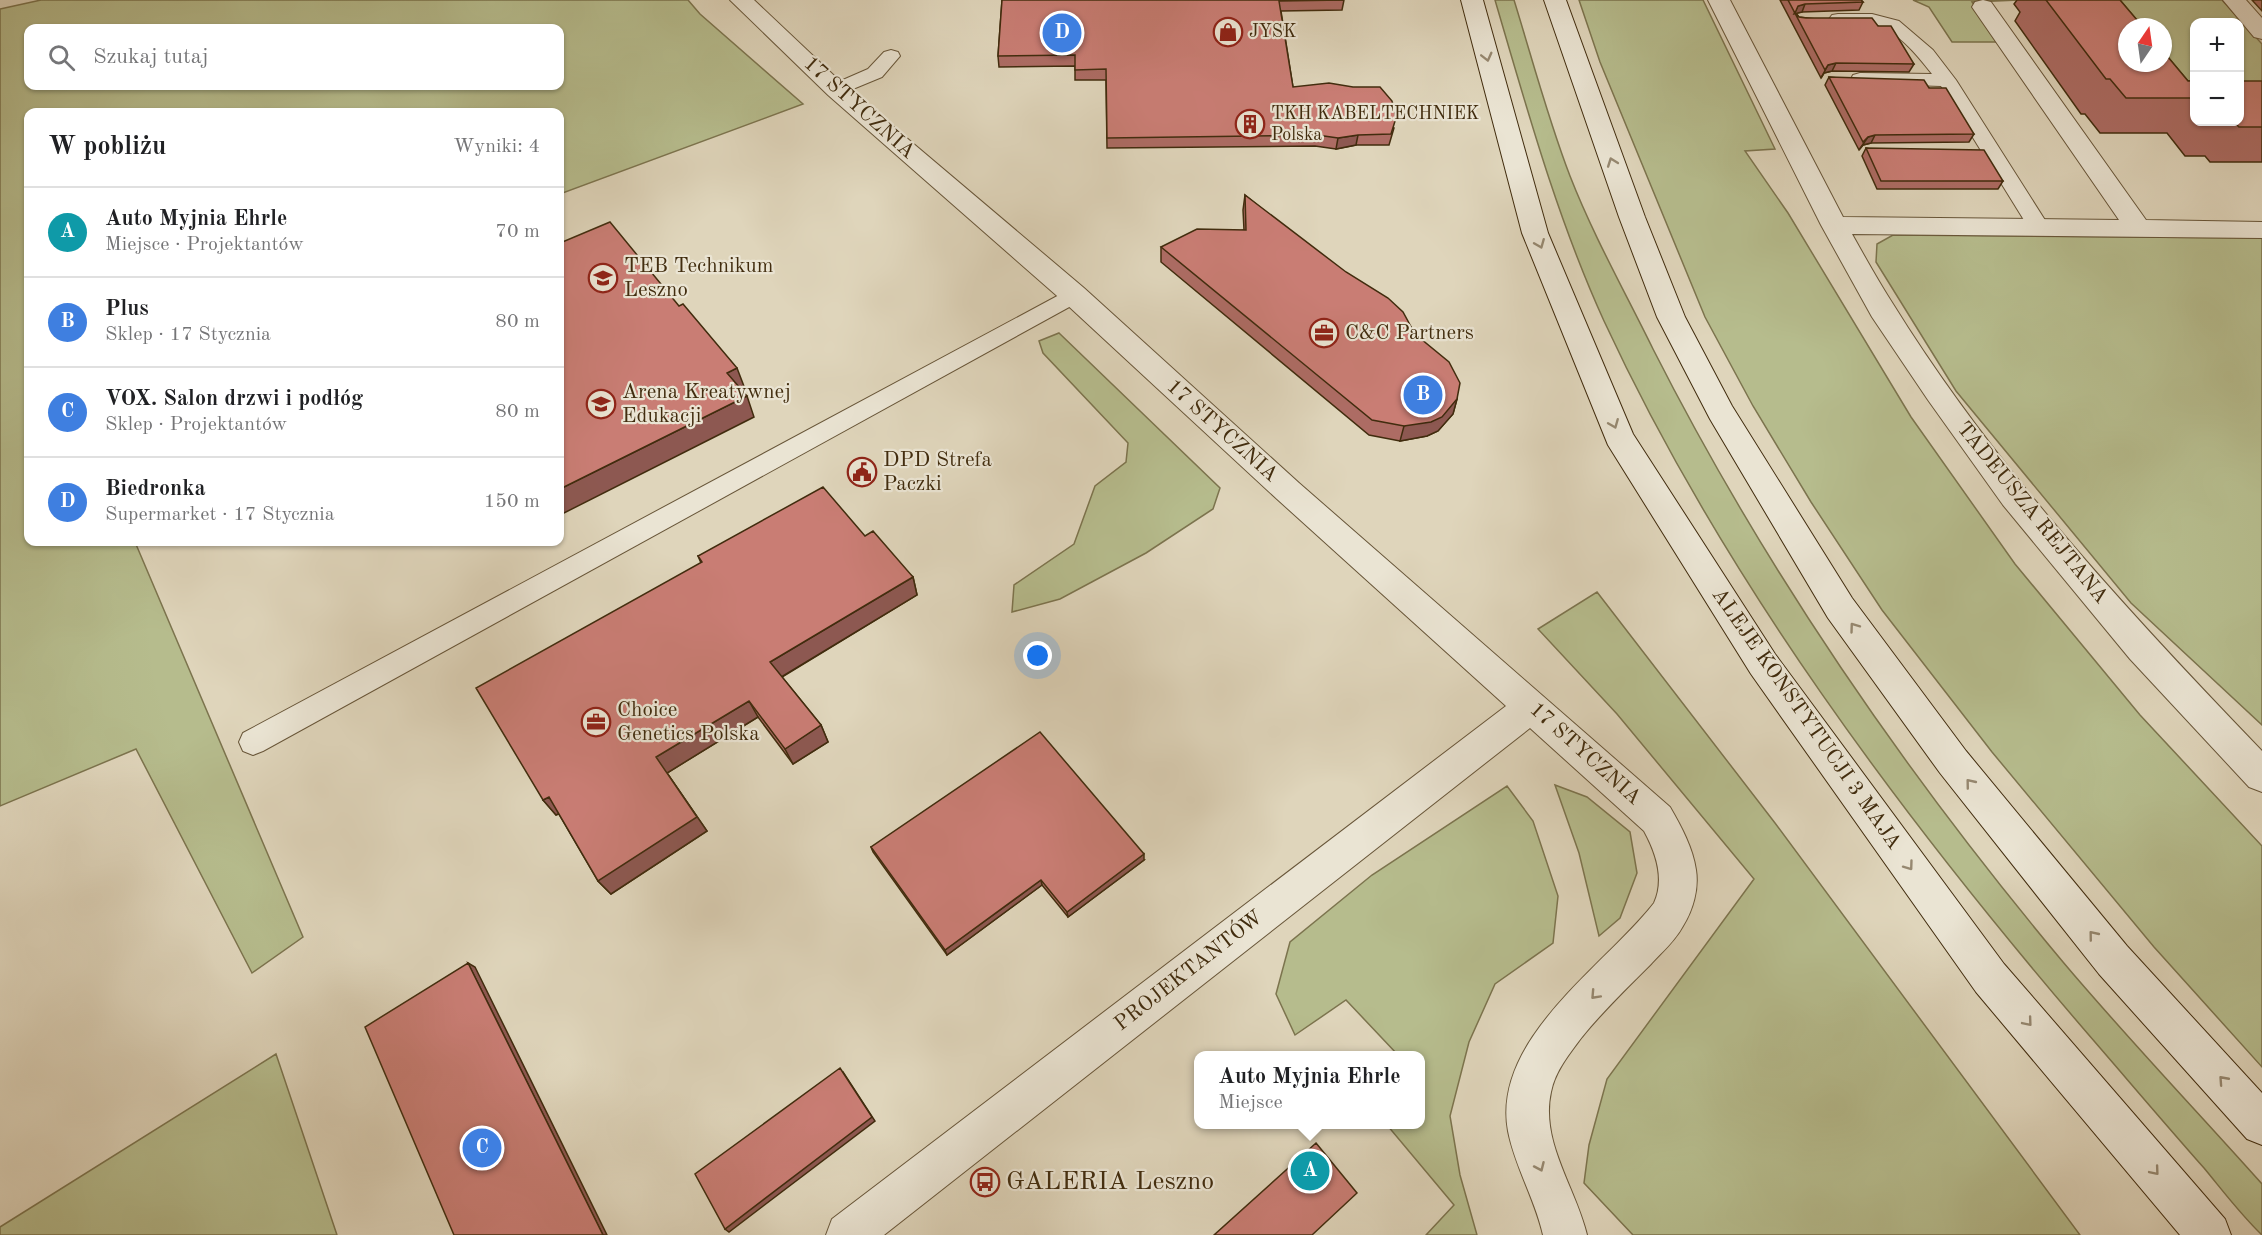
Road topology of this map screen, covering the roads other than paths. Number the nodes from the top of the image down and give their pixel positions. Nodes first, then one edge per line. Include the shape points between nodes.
1 (741, 0) edge
2 (1472, 0) edge
3 (1555, 0) edge
4 (1719, 0) edge
5 (2234, 0) edge
6 (1983, 7) dead end
7 (1814, 19) edge
8 (2262, 32) edge
9 (891, 56) dead end
10 (1843, 79) edge
11 (1947, 80) junction
12 (836, 90) junction
13 (1969, 150) edge
14 (1991, 150) junction
15 (1834, 225) junction
16 (2039, 228) junction
17 (2139, 229) junction
18 (2262, 230) edge
19 (1074, 295) junction
20 (1531, 707) junction
21 (253, 742) dead end
22 (2262, 776) edge
23 (2262, 1124) edge
24 (848, 1235) edge
25 (1565, 1235) edge
26 (2210, 1235) edge

1 - 12 street, 17 STYCZNIA
2 -> 26 street, ALEJE KONSTYTUCJI 3 MAJA via 1535,233 1619,437 1763,664 1990,978
23 -> 3 street via 2113,960 1953,762 1839,608 1720,411 1671,317
4 - 15 street, TADEUSZA REJTANA
5 - 8 street
6 - 17 street
7 - 11 lane via 1872,20 1893,25 1926,54
9 - 12 lane via 875,73
10 - 11 lane
11 - 14 lane
12 - 19 street, 17 STYCZNIA
13 - 14 lane
14 - 16 lane
15 - 16 street
15 - 22 street, TADEUSZA REJTANA via 1882,310 2014,497 2142,649
16 - 17 street
17 - 18 street
19 - 20 street, 17 STYCZNIA
19 - 21 lane
20 - 24 street, PROJEKTANTÓW
20 -> 25 street, 17 STYCZNIA via 1657,819 1673,846 1678,877 1674,907 1552,1043 1538,1066 1529,1094 1528,1125 1536,1158 1562,1214

